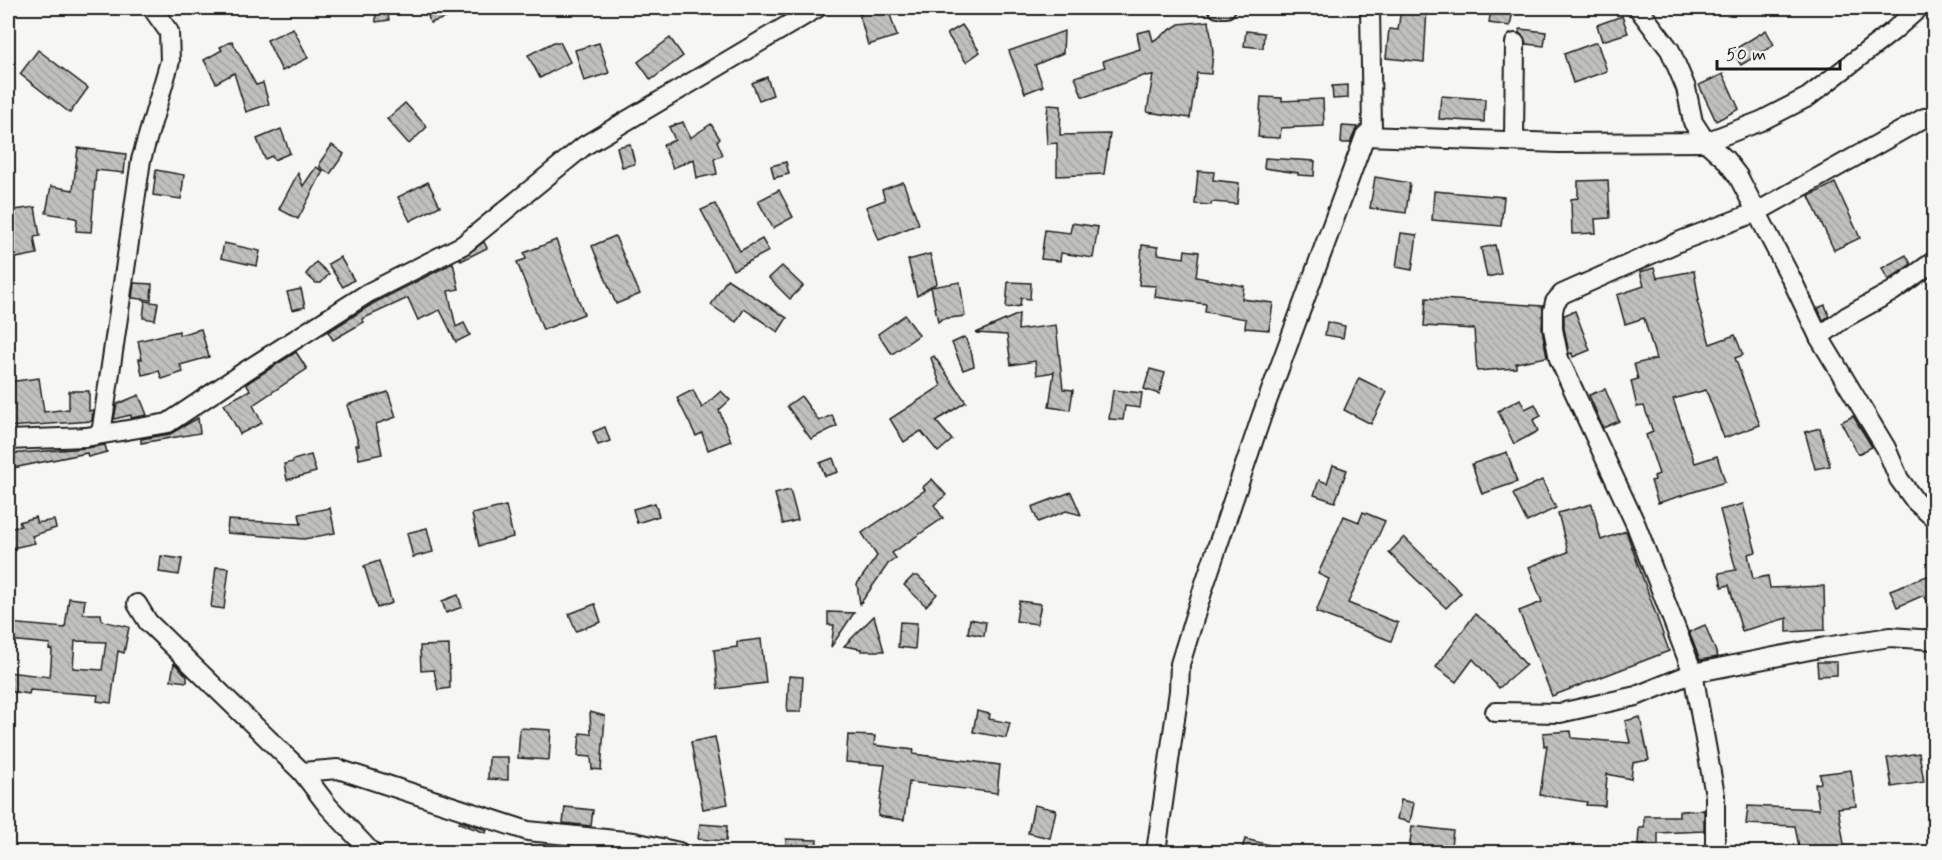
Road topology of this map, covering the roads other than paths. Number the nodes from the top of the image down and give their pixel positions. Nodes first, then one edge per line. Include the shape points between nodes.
1 (152, 8) edge
2 (817, 8) edge
3 (1218, 8) edge
4 (1226, 8) edge
5 (1370, 8) edge
6 (1638, 8) edge
7 (1919, 8) edge
8 (1515, 43) dead end
9 (1935, 116) edge
10 (1365, 136) junction
11 (1514, 141) junction
12 (1706, 142) junction
13 (1757, 212) junction
14 (1935, 261) edge
15 (1819, 337) junction
16 (101, 434) junction
17 (8, 440) edge
18 (1935, 518) edge
19 (136, 604) dead end
20 (1935, 640) edge
21 (1693, 674) junction
22 (1495, 712) dead end
23 (302, 772) junction
24 (371, 852) edge
25 (679, 852) edge
26 (1156, 852) edge
27 (1714, 852) edge

1 - 16 street via 169,32 170,61 141,160
2 - 16 street via 584,146 463,244 368,293 168,423
3 - 4 street
5 - 10 street via 1372,129
6 - 12 street via 1670,50 1686,88 1693,122
7 - 12 street via 1808,97
8 - 11 street
9 - 13 street via 1924,118
10 - 11 street
10 - 26 street via 1262,415 1180,664
11 - 12 street
12 - 13 street via 1731,167
13 - 15 street
13 - 21 street via 1562,294 1553,311 1559,359 1636,525
14 - 15 street
15 - 18 street via 1855,393 1899,478 1915,501
16 - 17 street
19 - 23 street via 148,622
20 - 21 street via 1890,637
21 - 22 street via 1636,696 1560,713
21 - 27 street via 1715,795
23 - 24 street
23 - 25 street via 338,769 528,831 634,842

